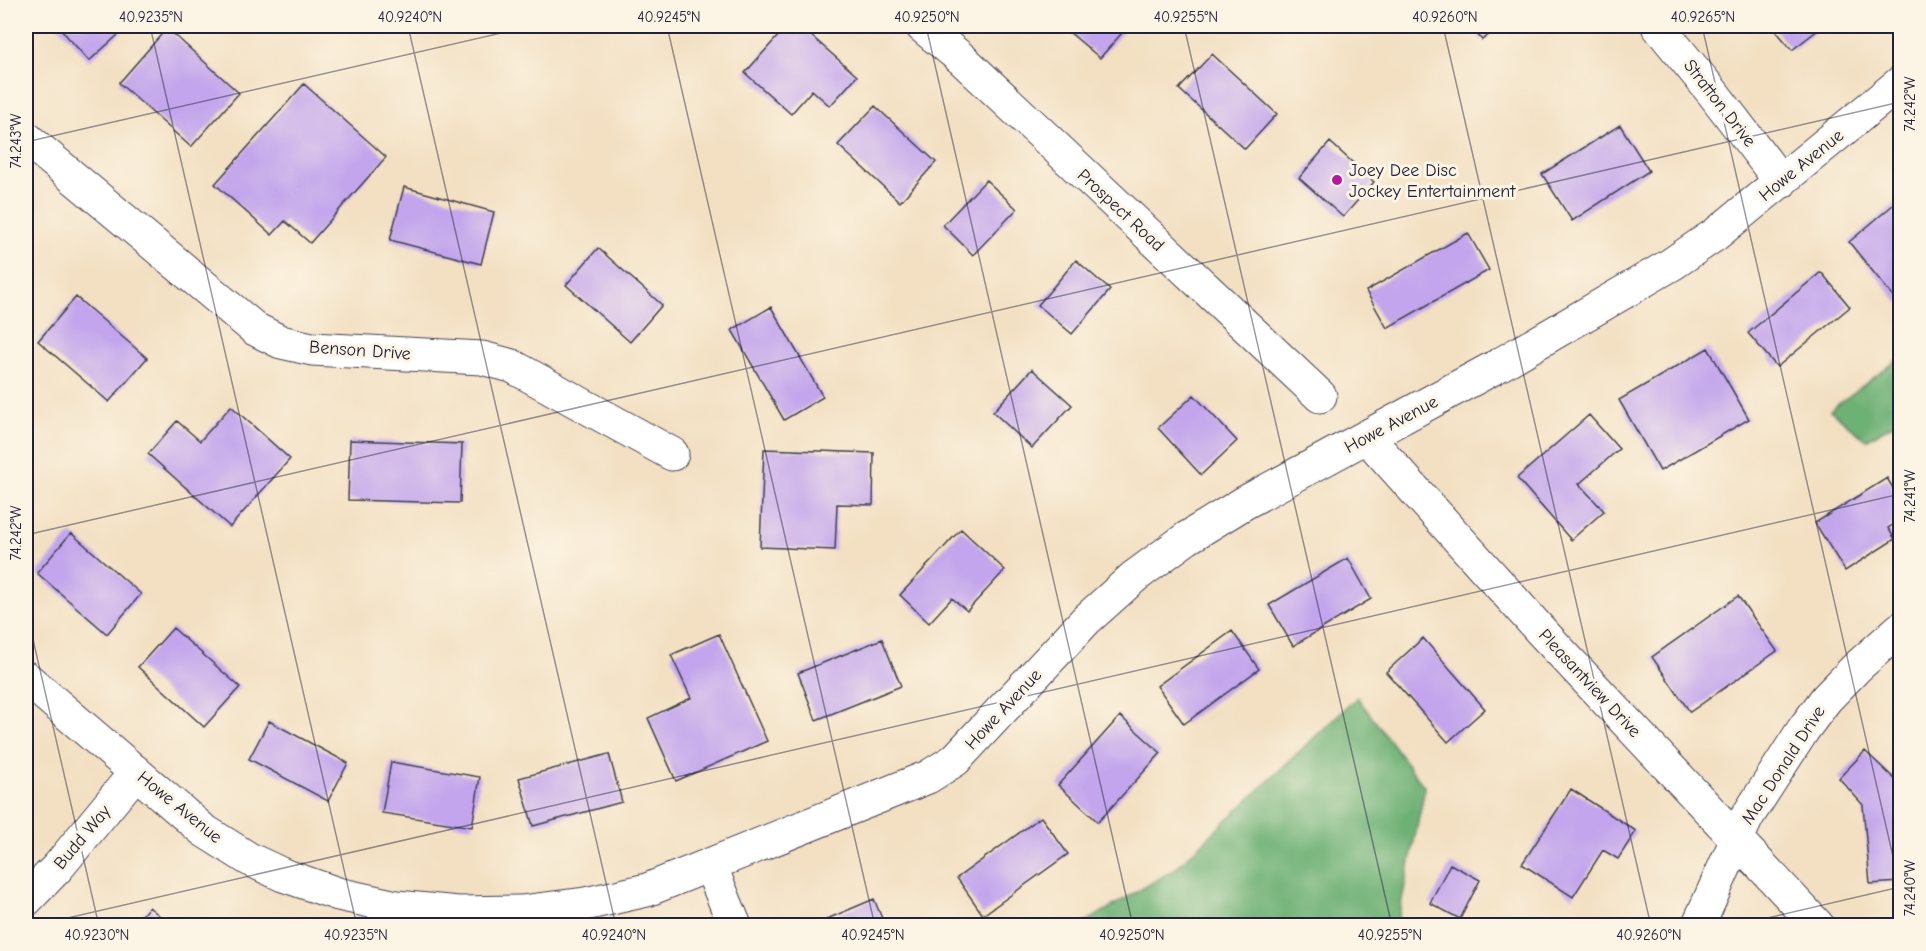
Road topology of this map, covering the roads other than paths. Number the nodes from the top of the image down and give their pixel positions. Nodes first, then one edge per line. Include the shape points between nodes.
1 (922, 26) edge
2 (1658, 26) edge
3 (1900, 83) edge
4 (26, 138) edge
5 (1781, 182) junction
6 (1320, 396) dead end
7 (1366, 437) junction
8 (672, 454) dead end
9 (1900, 629) edge
10 (26, 678) edge
11 (136, 772) junction
12 (1737, 839) junction
13 (710, 865) junction
14 (26, 900) edge
15 (735, 926) edge
16 (1698, 926) edge
17 (1818, 926) edge

1 - 6 street, Prospect Road via 962,59
2 - 5 street, Stratton Drive
3 - 5 street, Howe Avenue
4 - 8 street, Benson Drive via 255,329 281,342 312,349 482,358 512,366
5 - 7 street, Howe Avenue via 1716,234 1637,286
7 - 12 street, Pleasantview Drive
7 - 13 street, Howe Avenue via 1186,537 1134,577 1086,620 955,760 928,777
9 - 12 street, Mac Donald Drive via 1826,699 1747,817
10 - 11 street, Howe Avenue
11 - 13 street, Howe Avenue via 203,830 249,859 338,894 397,907 469,913 521,912 585,904 647,890
11 - 14 street, Budd Way
12 - 16 street, Mac Donald Drive
12 - 17 street, Pleasantview Drive
13 - 15 street

